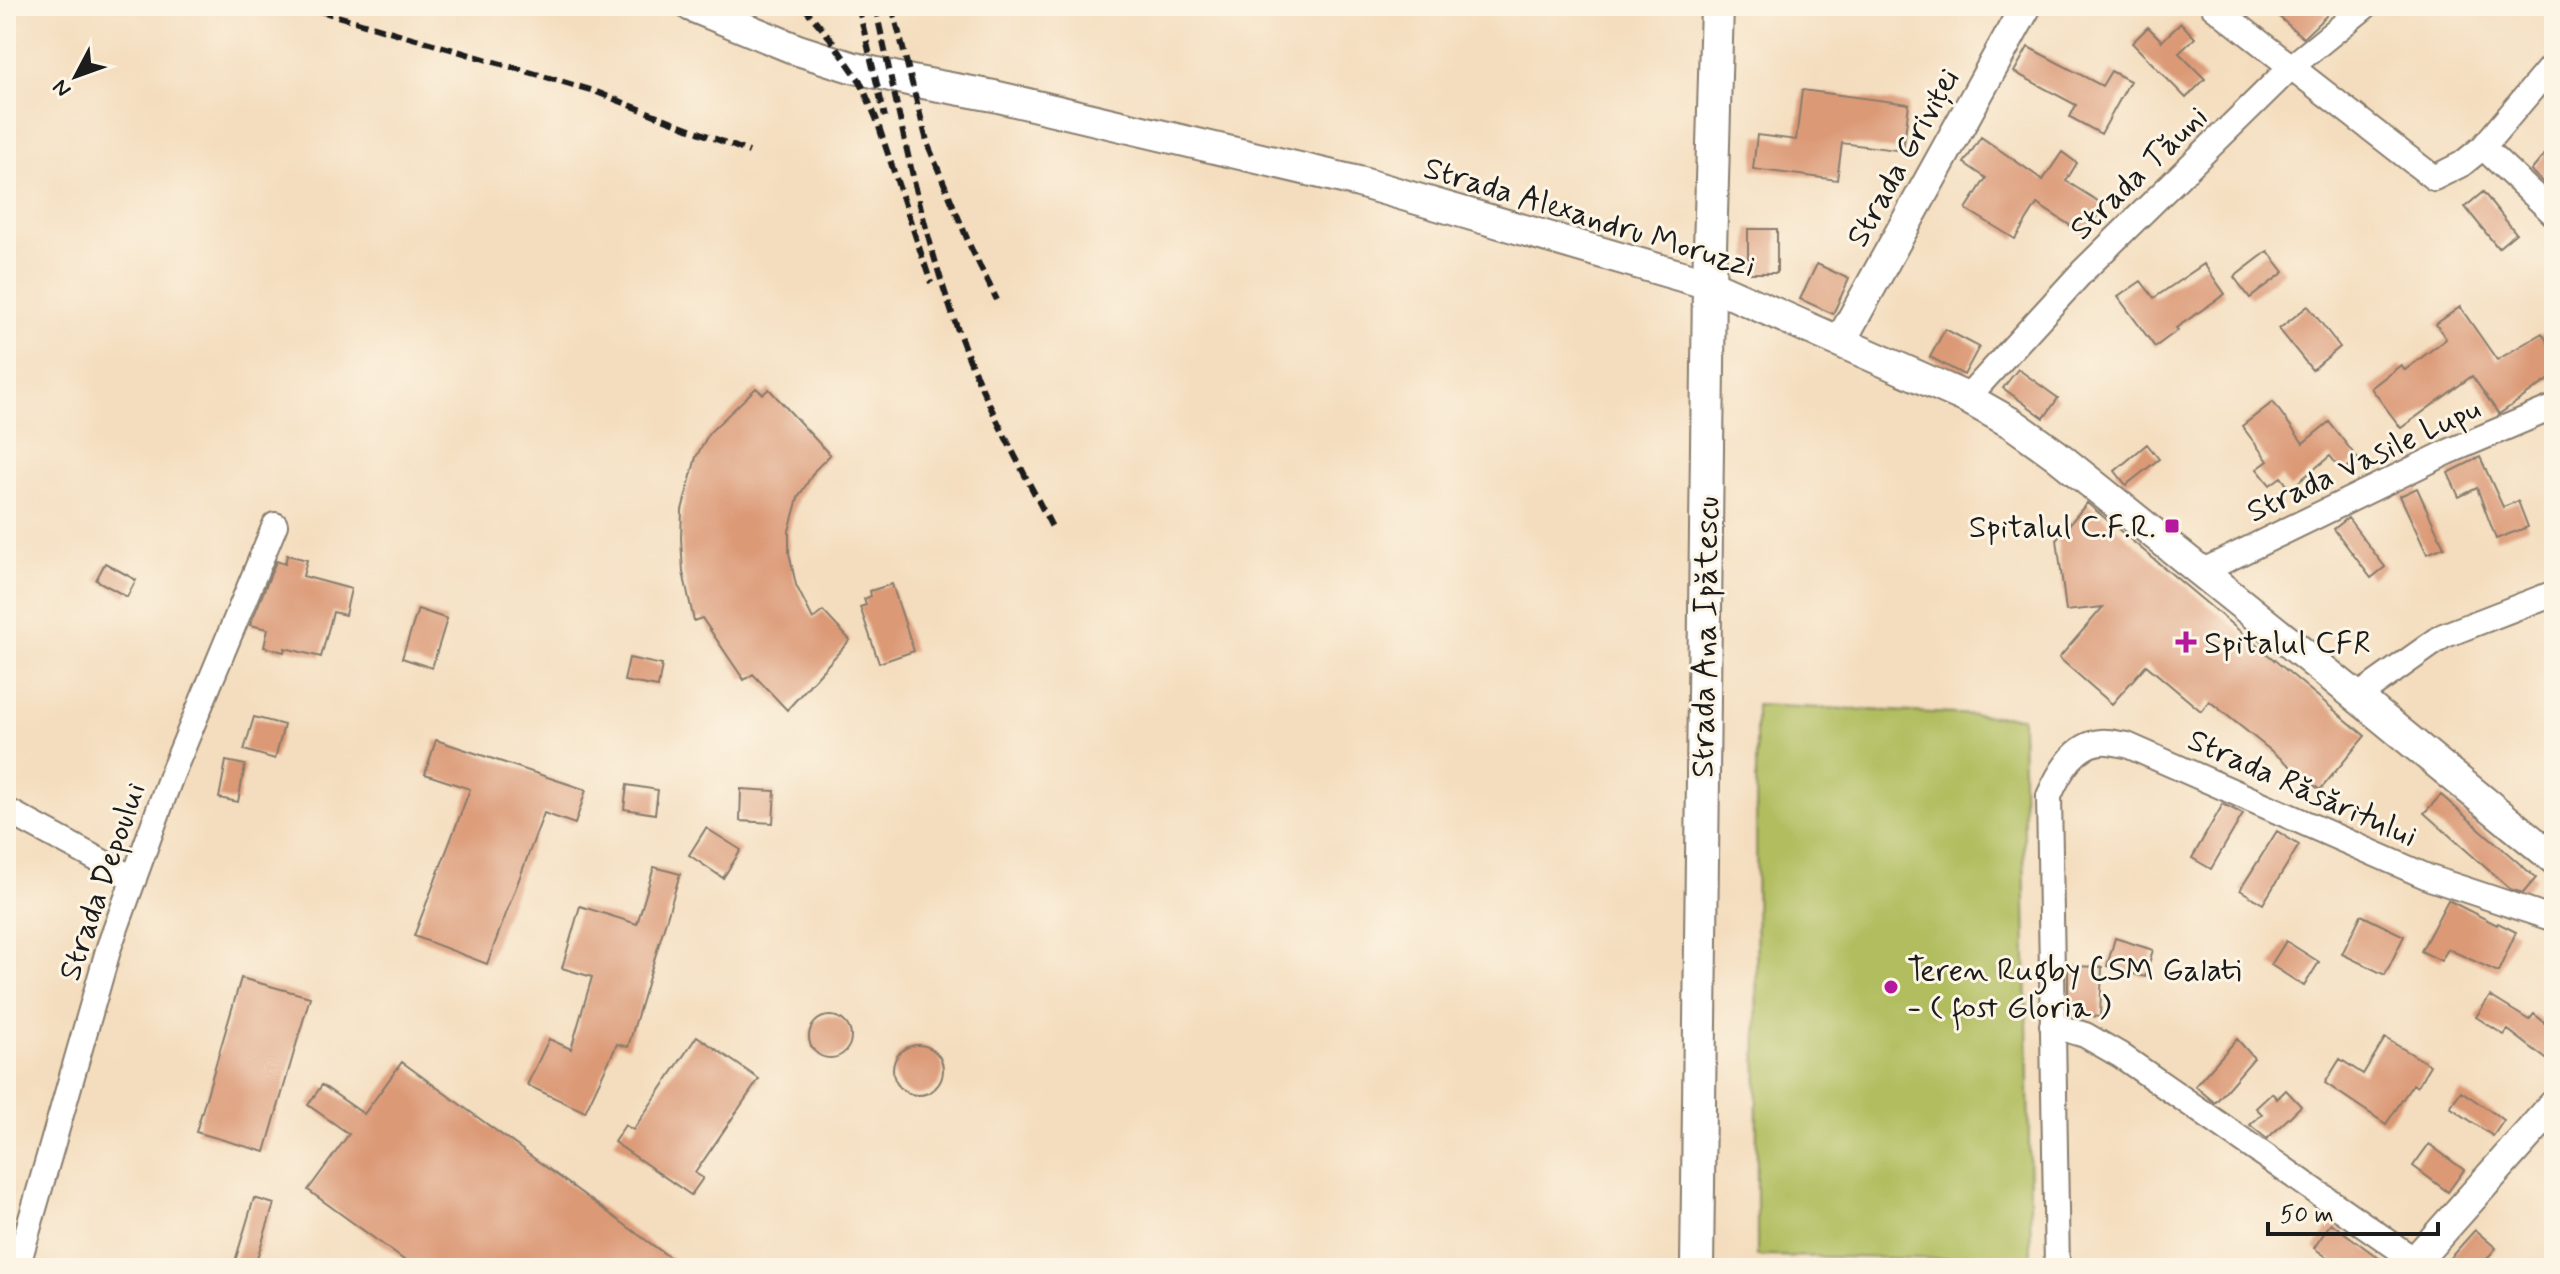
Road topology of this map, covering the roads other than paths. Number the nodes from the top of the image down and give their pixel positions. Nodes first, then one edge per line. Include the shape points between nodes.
1 (691, 6) edge
2 (1717, 6) edge
3 (2026, 6) edge
4 (2213, 6) edge
5 (2366, 6) edge
6 (2554, 63) edge
7 (2291, 67) junction
8 (2483, 147) junction
9 (2554, 214) edge
10 (1709, 284) junction
11 (1840, 342) junction
12 (1967, 398) junction
13 (2554, 407) edge
14 (275, 525) dead end
15 (2201, 572) junction
16 (2554, 593) edge
17 (2357, 697) junction
18 (6, 810) edge
19 (2554, 859) edge
20 (134, 879) junction
21 (2554, 919) edge
22 (2052, 1025) junction
23 (2554, 1105) edge
24 (2417, 1265) edge
25 (17, 1268) edge
26 (1697, 1268) edge
27 (2057, 1268) edge

1 - 10 street, Strada Alexandru Moruzzi via 851,67 1359,182
2 - 10 main road, Strada Ana Ipătescu
3 - 11 street, Strada Griviței
4 - 7 street
5 - 7 street, Strada Tăuni
6 - 8 street
7 - 8 street via 2434,178
7 - 12 street, Strada Tăuni via 2083,271
8 - 9 street
10 - 11 street, Strada Alexandru Moruzzi
10 - 26 main road, Strada Ana Ipătescu
11 - 12 street, Strada Alexandru Moruzzi
12 - 15 street, Strada Alexandru Moruzzi via 2055,454
13 - 15 street, Strada Vasile Lupu via 2448,452
14 - 20 street, Strada Depoului
15 - 17 street, Strada Alexandru Moruzzi
16 - 17 street via 2443,636
17 - 19 street, Strada Alexandru Moruzzi
18 - 20 street
20 - 25 street, Strada Depoului via 109,947
21 - 22 street, Strada Răsăritului via 2430,878 2127,745 2099,741 2073,755 2049,796
22 - 24 street via 2085,1035 2120,1055
22 - 27 street
23 - 24 street

